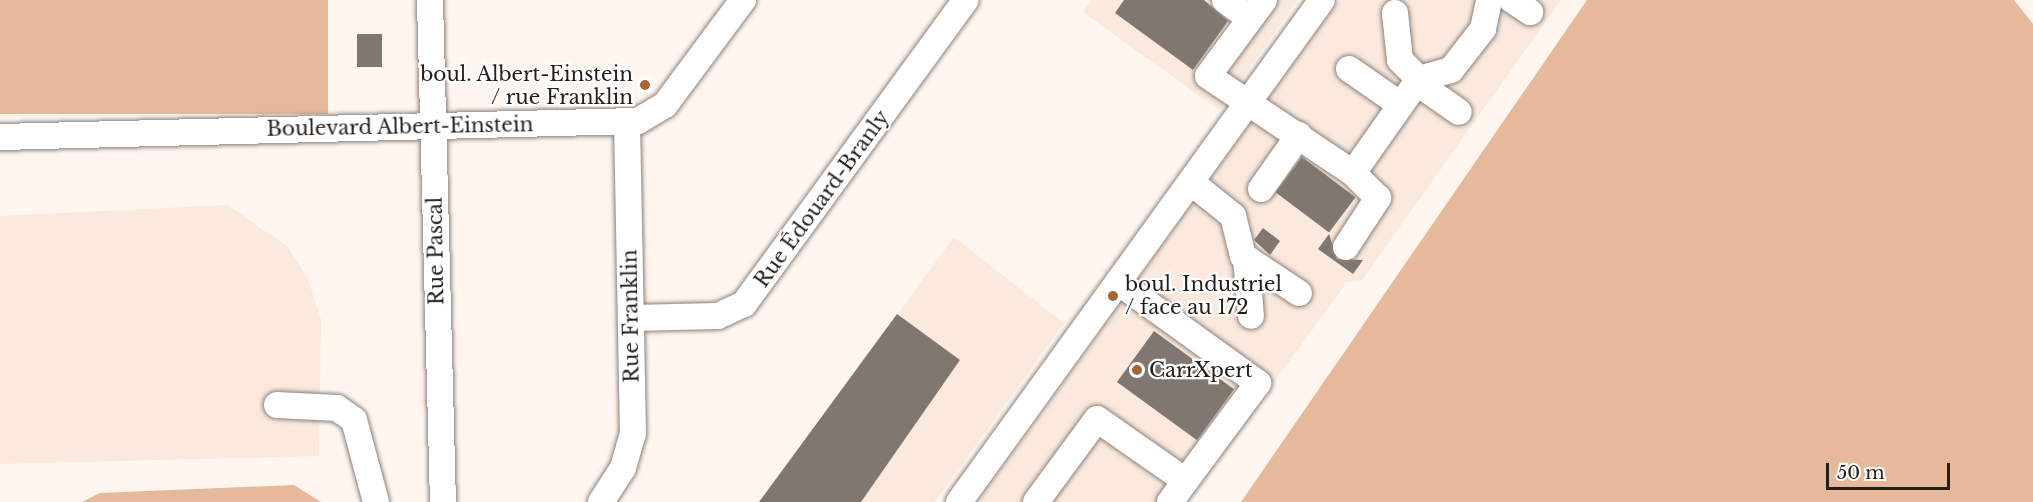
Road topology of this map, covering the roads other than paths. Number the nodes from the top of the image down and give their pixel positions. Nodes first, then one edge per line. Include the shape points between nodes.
1 (430, 0) edge
2 (743, 0) edge
3 (966, 0) edge
4 (1224, 0) edge
5 (1311, 4) edge
6 (1483, 4) edge
7 (1257, 9) edge
8 (1395, 13) dead end
9 (1349, 69) dead end
10 (1417, 81) junction
11 (1249, 102) junction
12 (1401, 105) junction
13 (1459, 112) dead end
14 (627, 122) junction
15 (433, 127) junction
16 (1299, 135) junction
17 (0, 137) edge
18 (1353, 173) junction
19 (1192, 183) junction
20 (1261, 189) dead end
21 (1346, 247) dead end
22 (1246, 258) junction
23 (1118, 282) junction
24 (1299, 293) dead end
25 (1251, 316) dead end
26 (632, 318) junction
27 (277, 405) dead end
28 (1186, 481) junction
29 (376, 502) edge
30 (443, 502) edge
31 (601, 502) edge
32 (959, 502) edge
33 (1036, 502) edge
34 (1170, 502) edge

1 - 15 street, Rue Pascal
2 - 14 street, Boulevard Albert-Einstein via 664,105 647,118
3 - 26 street, Rue Édouard-Branly via 744,304 718,316
4 - 7 street
5 - 11 street
6 - 10 street via 1451,70
7 - 11 street via 1208,76
8 - 10 street via 1400,60
9 - 12 street
10 - 12 street
10 - 13 street
11 - 16 street
11 - 19 street
12 - 18 street
14 - 15 street, Boulevard Albert-Einstein
14 - 26 street, Rue Franklin
15 - 17 street, Boulevard Albert-Einstein
15 - 30 street, Rue Pascal
16 - 18 street
16 - 20 street
18 - 21 street via 1378,198
19 - 22 street via 1233,216 1236,248
19 - 23 street
22 - 24 street
22 - 25 street
23 - 28 street via 1175,335 1258,382
23 - 32 street
26 - 31 street, Rue Franklin via 633,434 623,468
27 - 29 street via 328,407 354,420
28 - 33 street via 1097,419
28 - 34 street

